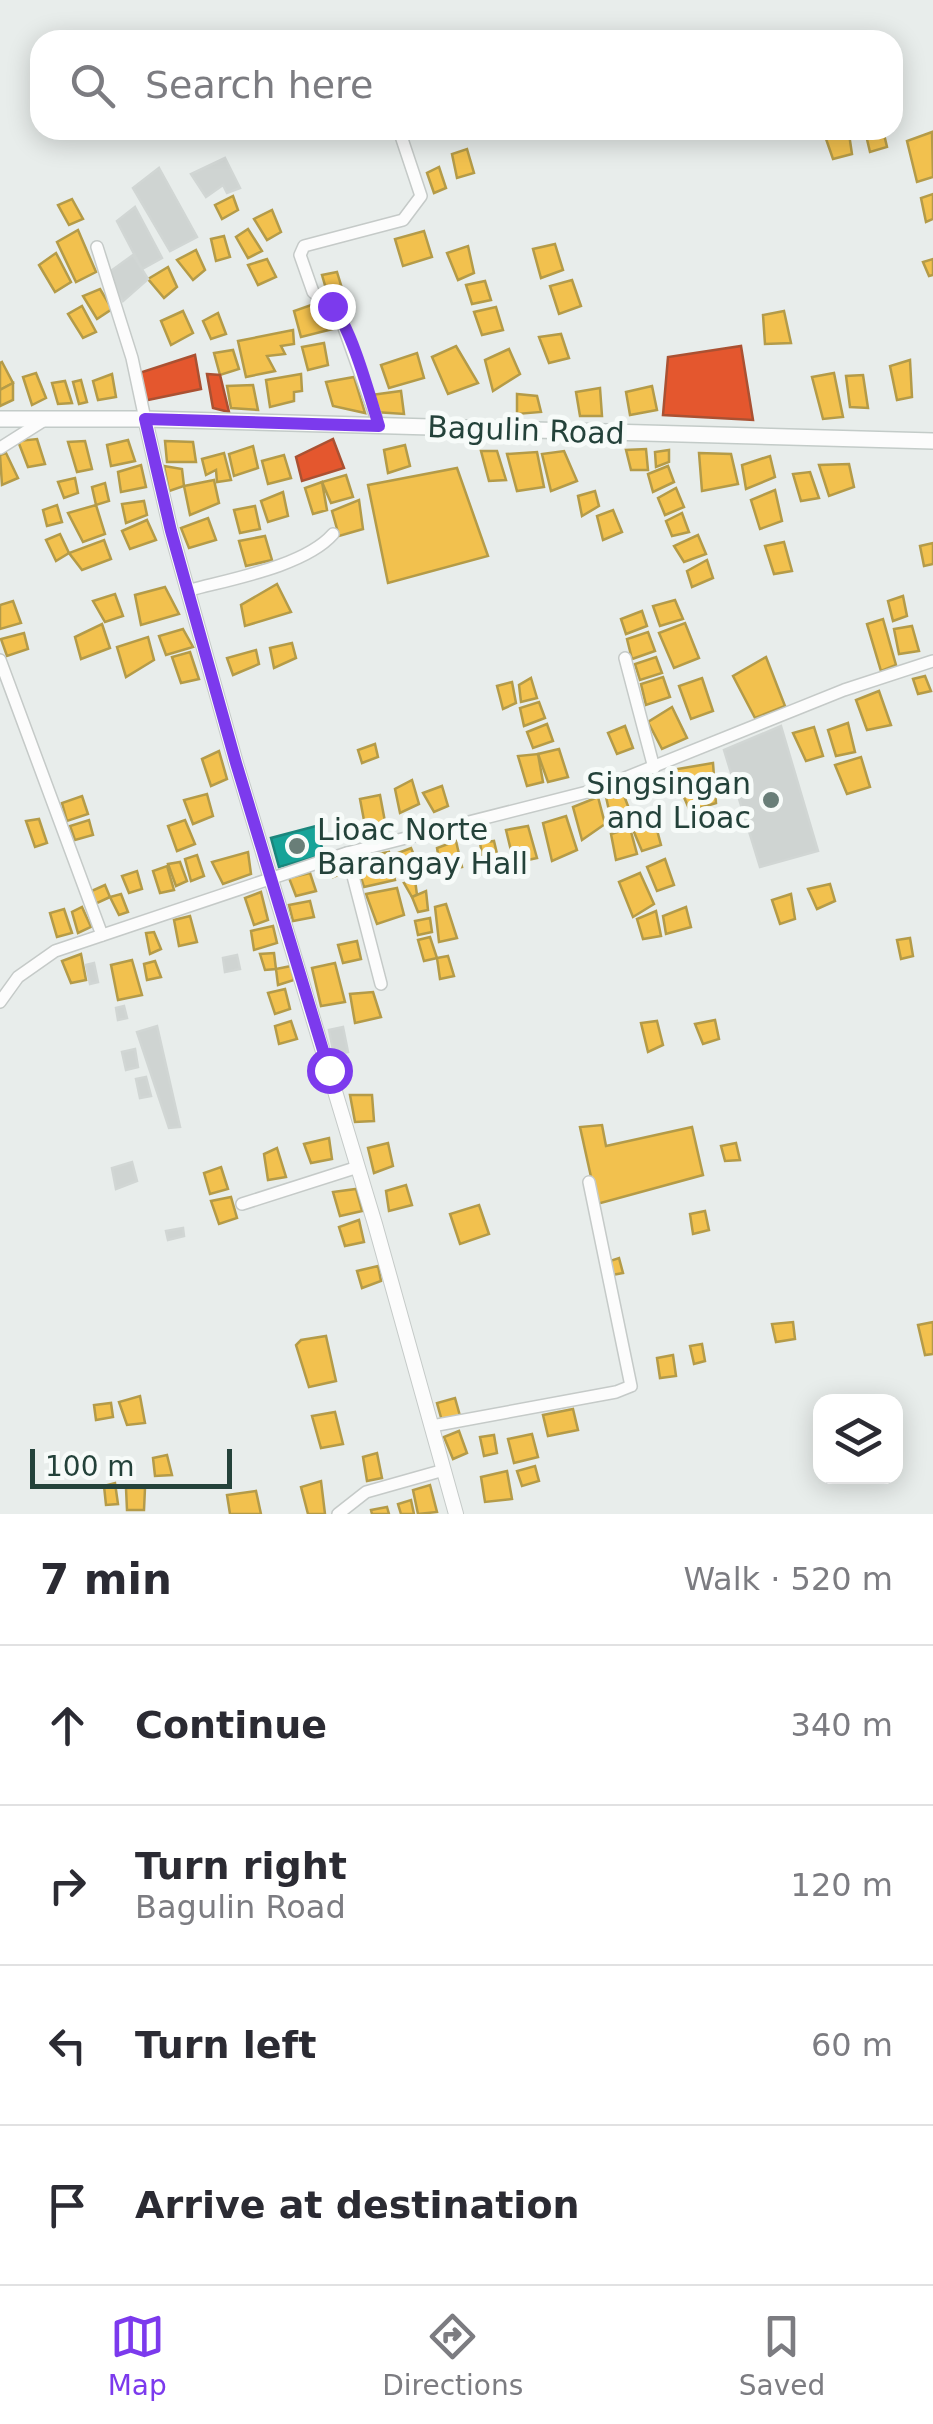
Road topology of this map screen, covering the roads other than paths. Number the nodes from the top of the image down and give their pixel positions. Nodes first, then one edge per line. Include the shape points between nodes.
1 (402, 140) edge
2 (96, 248) dead end
3 (0, 418) edge
4 (46, 418) junction
5 (145, 419) junction
6 (379, 426) junction
7 (933, 441) edge
8 (0, 448) edge
9 (333, 534) dead end
10 (190, 590) junction
11 (625, 658) dead end
12 (0, 660) edge
13 (933, 661) edge
14 (654, 768) junction
15 (347, 853) junction
16 (271, 879) junction
17 (102, 936) junction
18 (381, 984) dead end
19 (0, 1002) edge
20 (358, 1167) junction
21 (589, 1182) dead end
22 (242, 1204) dead end
23 (432, 1426) junction
24 (444, 1470) junction
25 (338, 1514) edge
26 (456, 1514) edge

1 - 6 street via 421,196 409,216 304,246 300,255 312,292 338,314
2 - 5 street
3 - 4 main road, Bagulin Road
4 - 5 main road, Bagulin Road
4 - 8 street
5 - 6 main road, Bagulin Road
5 - 10 street
6 - 7 main road, Bagulin Road
9 - 10 street via 304,554
10 - 16 street
11 - 14 street
12 - 17 street
13 - 14 street
14 - 15 street via 562,801
15 - 16 street
15 - 18 street
16 - 17 street
16 - 20 street
17 - 19 street via 40,959
20 - 22 street
20 - 23 street
21 - 23 street via 631,1386
23 - 24 street
24 - 25 street via 366,1492
24 - 26 street

